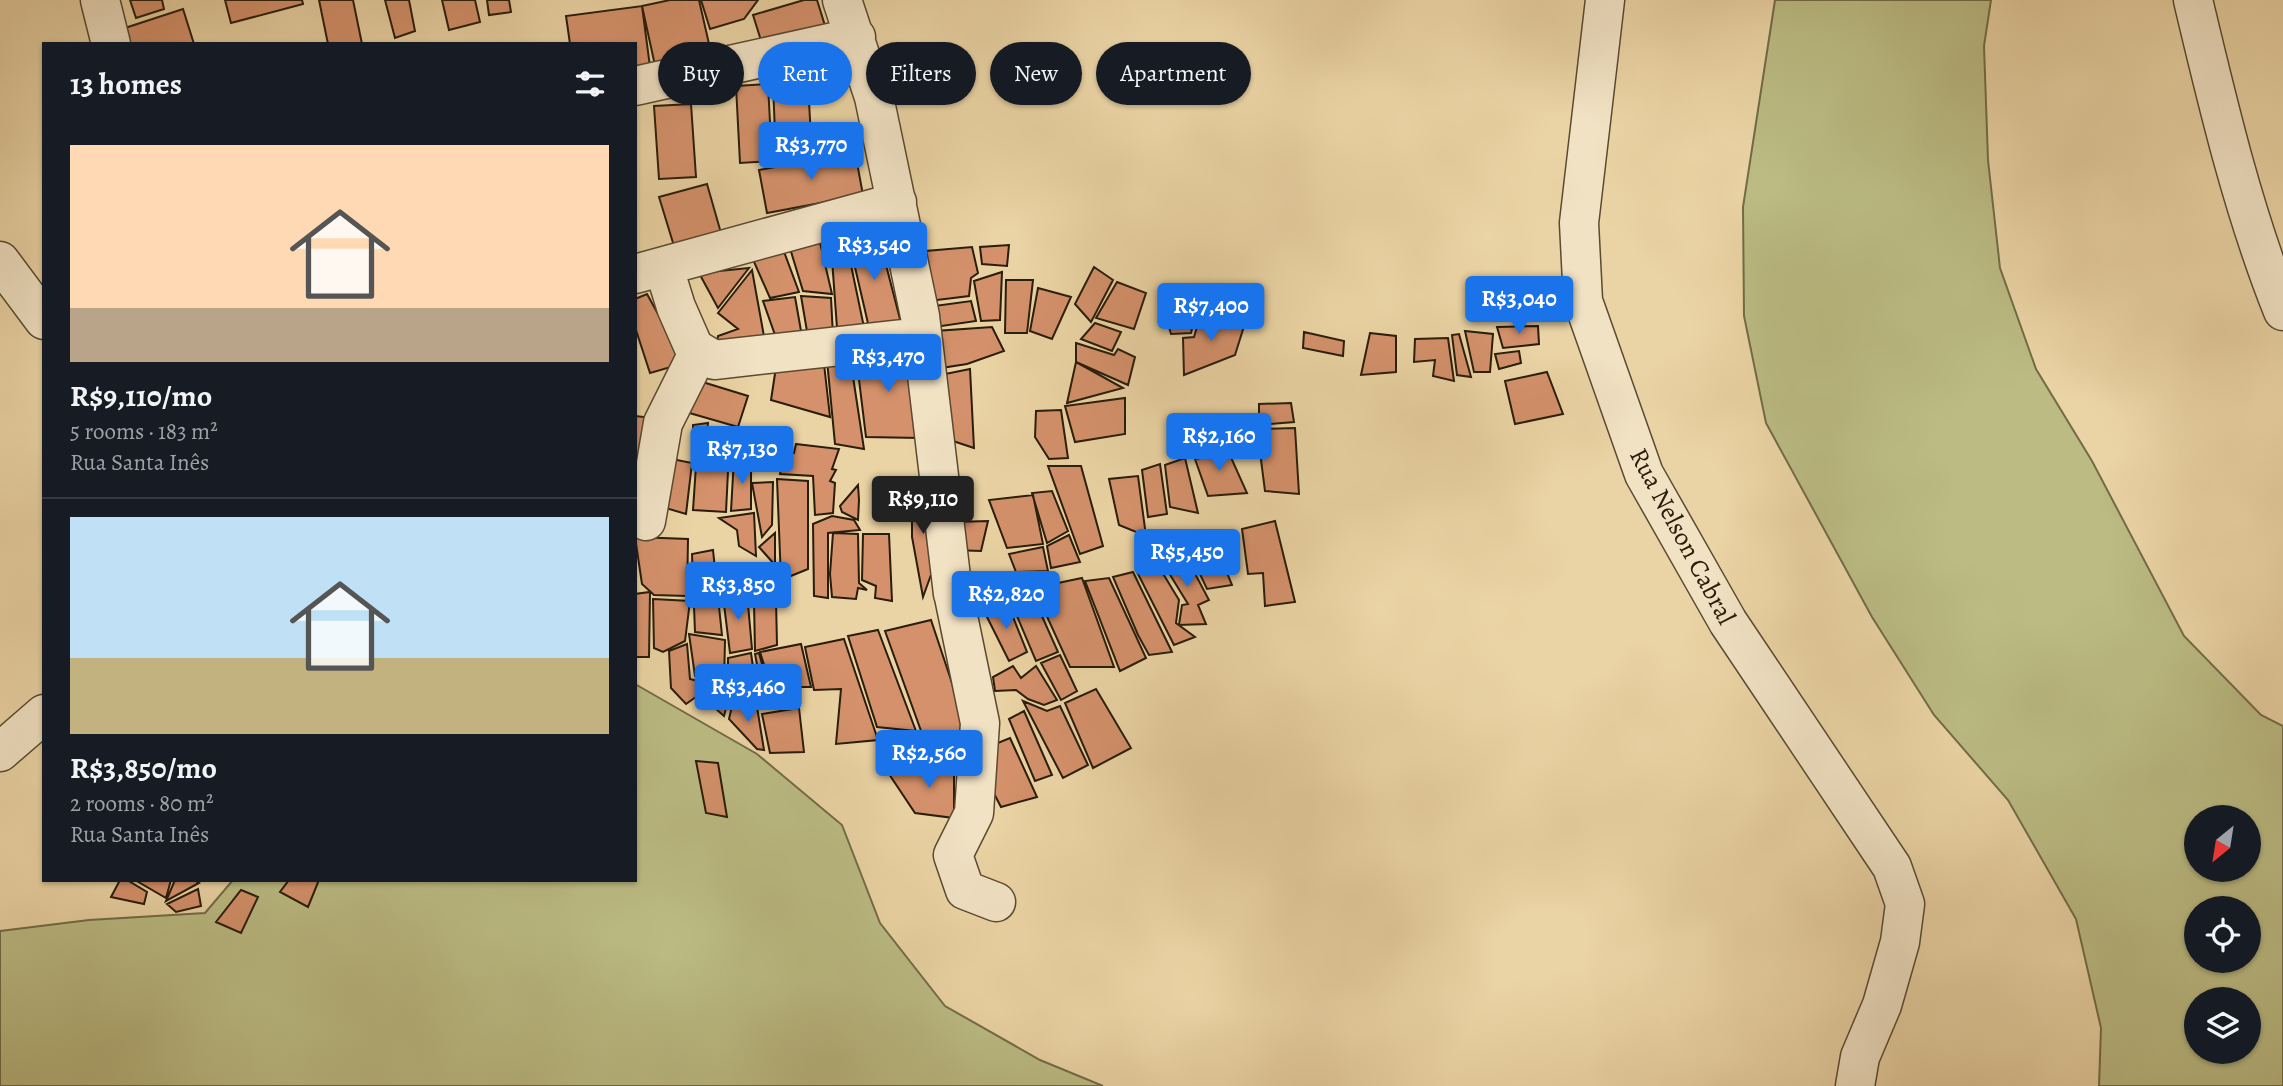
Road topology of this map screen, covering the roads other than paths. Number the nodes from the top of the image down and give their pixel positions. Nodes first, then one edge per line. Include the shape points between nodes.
1 (100, 0) edge
2 (842, 0) edge
3 (1605, 0) edge
4 (2193, 0) edge
5 (856, 37) junction
6 (110, 42) edge
7 (637, 86) edge
8 (897, 202) junction
9 (0, 261) edge
10 (650, 271) edge
11 (2283, 311) edge
12 (42, 317) edge
13 (922, 337) junction
14 (699, 351) junction
15 (646, 521) dead end
16 (42, 716) edge
17 (0, 752) edge
18 (996, 902) dead end
19 (1855, 1086) edge

1 - 6 street
2 - 5 street
3 - 19 street, Rua Nelson Cabral via 1579,223 1583,302 1644,474 1728,622 1892,867 1905,904 1900,942 1882,1005 1860,1057
4 - 11 street via 2222,122
5 - 7 street
5 - 8 street
8 - 10 street
8 - 13 street
9 - 12 street
10 - 14 street
13 - 14 street via 744,359 714,360
13 - 18 street via 953,593 980,723 974,813 953,855 965,890
14 - 15 street via 663,422
16 - 17 street

